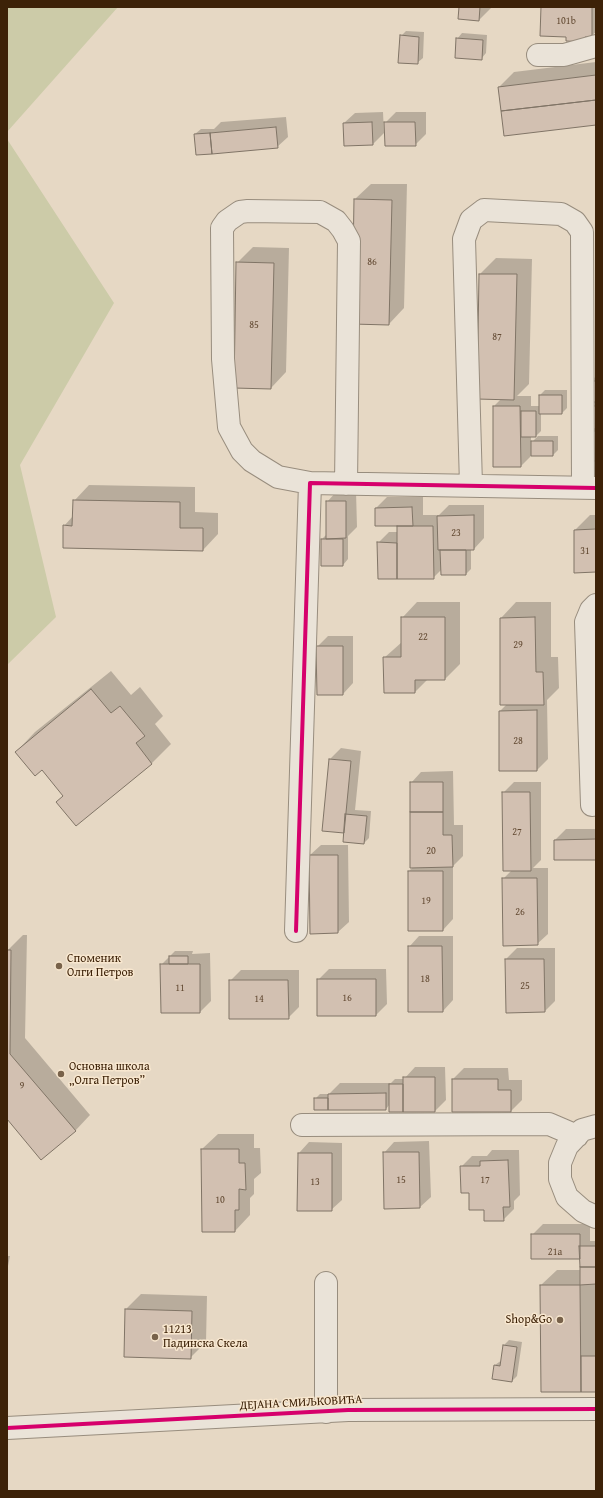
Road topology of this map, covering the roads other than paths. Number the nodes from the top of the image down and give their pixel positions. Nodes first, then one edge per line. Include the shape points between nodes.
1 (596, 46) edge
2 (538, 55) dead end
3 (310, 483) junction
4 (346, 484) junction
5 (471, 485) junction
6 (590, 487) edge
7 (596, 605) edge
8 (592, 805) dead end
9 (296, 931) dead end
10 (302, 1125) dead end
11 (596, 1126) edge
12 (577, 1136) junction
13 (596, 1217) edge
14 (326, 1283) dead end
15 (596, 1408) edge
16 (326, 1412) junction
17 (7, 1428) edge

1 - 2 street via 564,55
3 - 4 street
3 - 4 street via 278,477 263,469 242,451 229,427 223,359 222,228 240,212 320,212 336,221 349,241
3 - 9 street
4 - 5 street
5 - 6 street
5 - 6 street via 464,239 471,220 484,210 561,214 575,222 582,232
7 - 8 street via 586,622
10 - 12 street via 549,1124
11 - 12 street via 582,1130
12 - 13 street via 567,1146 560,1163 560,1179 567,1197 583,1211
14 - 16 street
15 - 16 street, ДЕЈАНА СМИЉКОВИЋА
16 - 17 street, ДЕЈАНА СМИЉКОВИЋА

